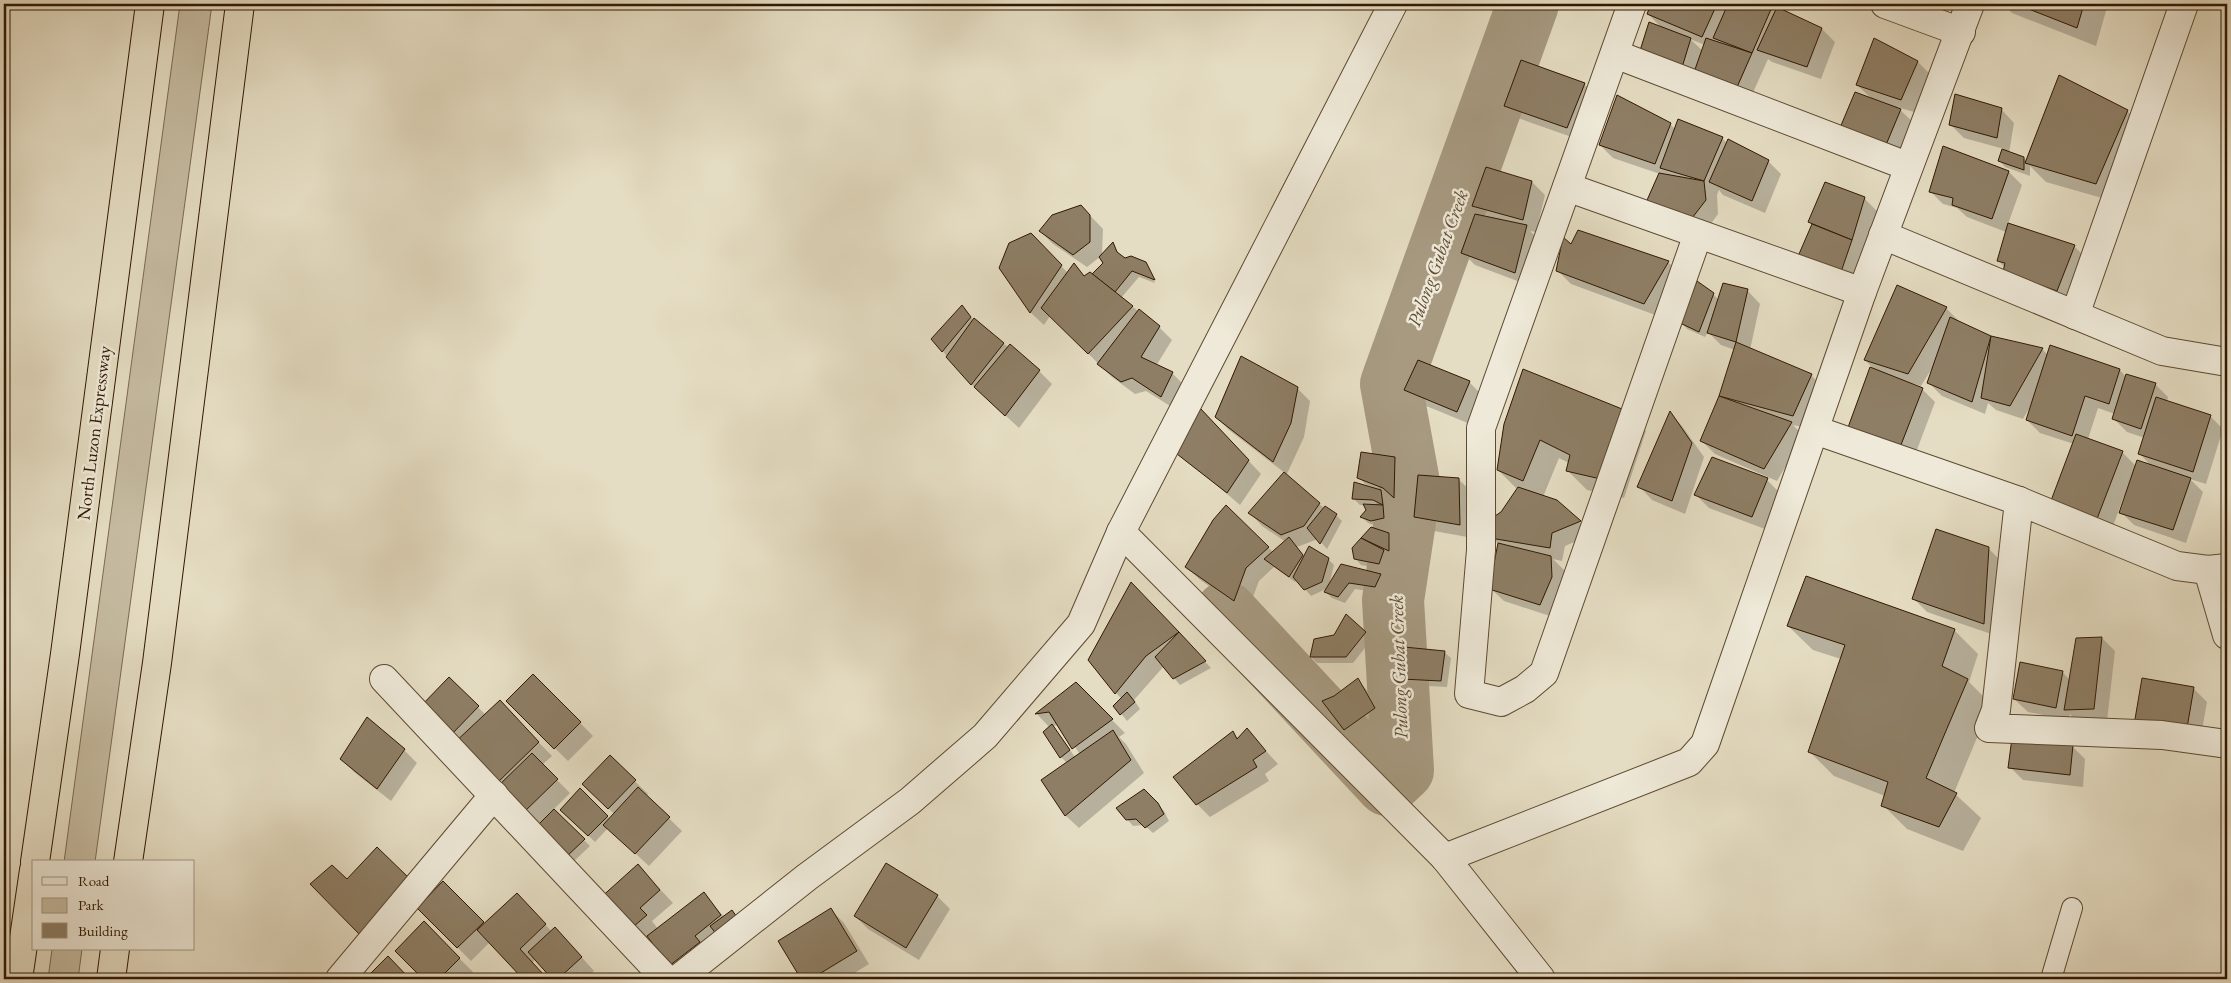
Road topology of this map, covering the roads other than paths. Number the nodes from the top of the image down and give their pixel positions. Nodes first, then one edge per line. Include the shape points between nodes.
1 (150, 4) edge
2 (240, 4) edge
3 (1393, 4) edge
4 (1632, 4) edge
5 (1885, 4) edge
6 (1970, 4) edge
7 (2184, 4) edge
8 (1961, 32) junction
9 (1615, 54) junction
10 (1907, 166) junction
11 (1567, 187) junction
12 (1698, 234) junction
13 (1883, 235) junction
14 (1862, 292) junction
15 (2075, 315) junction
16 (2227, 362) edge
17 (1815, 430) junction
18 (2019, 501) junction
19 (1121, 532) junction
20 (2218, 569) edge
21 (2227, 635) edge
22 (384, 678) dead end
23 (2227, 744) edge
24 (494, 795) junction
25 (1445, 858) junction
26 (35, 860) edge
27 (128, 860) edge
28 (32, 884) edge
29 (2072, 908) dead end
30 (115, 950) edge
31 (18, 979) edge
32 (111, 979) edge
33 (340, 979) edge
34 (666, 979) edge
35 (678, 979) edge
36 (1541, 979) edge
37 (2051, 979) edge

1 - 26 highway, North Luzon Expressway
2 - 27 highway via 157,663
3 - 19 street
4 - 9 street
5 - 8 street
6 - 8 street
7 - 15 street
8 - 10 street
9 - 10 street
9 - 11 street
10 - 13 street
11 - 12 street
11 - 12 street via 1481,428 1481,550 1470,694 1501,702 1525,690 1544,673
12 - 14 street
13 - 14 street
13 - 15 street
14 - 17 street
15 - 16 street via 2162,351
17 - 18 street
17 - 25 street via 1705,744 1689,762
18 - 20 street via 2177,566
18 - 23 street via 1996,710 1989,728 2162,734
19 - 25 street
19 - 35 street via 1080,624 985,736 910,801
20 - 21 street
22 - 24 street
24 - 33 street
24 - 34 street
25 - 36 street
28 - 31 highway
29 - 37 lane
30 - 32 highway

